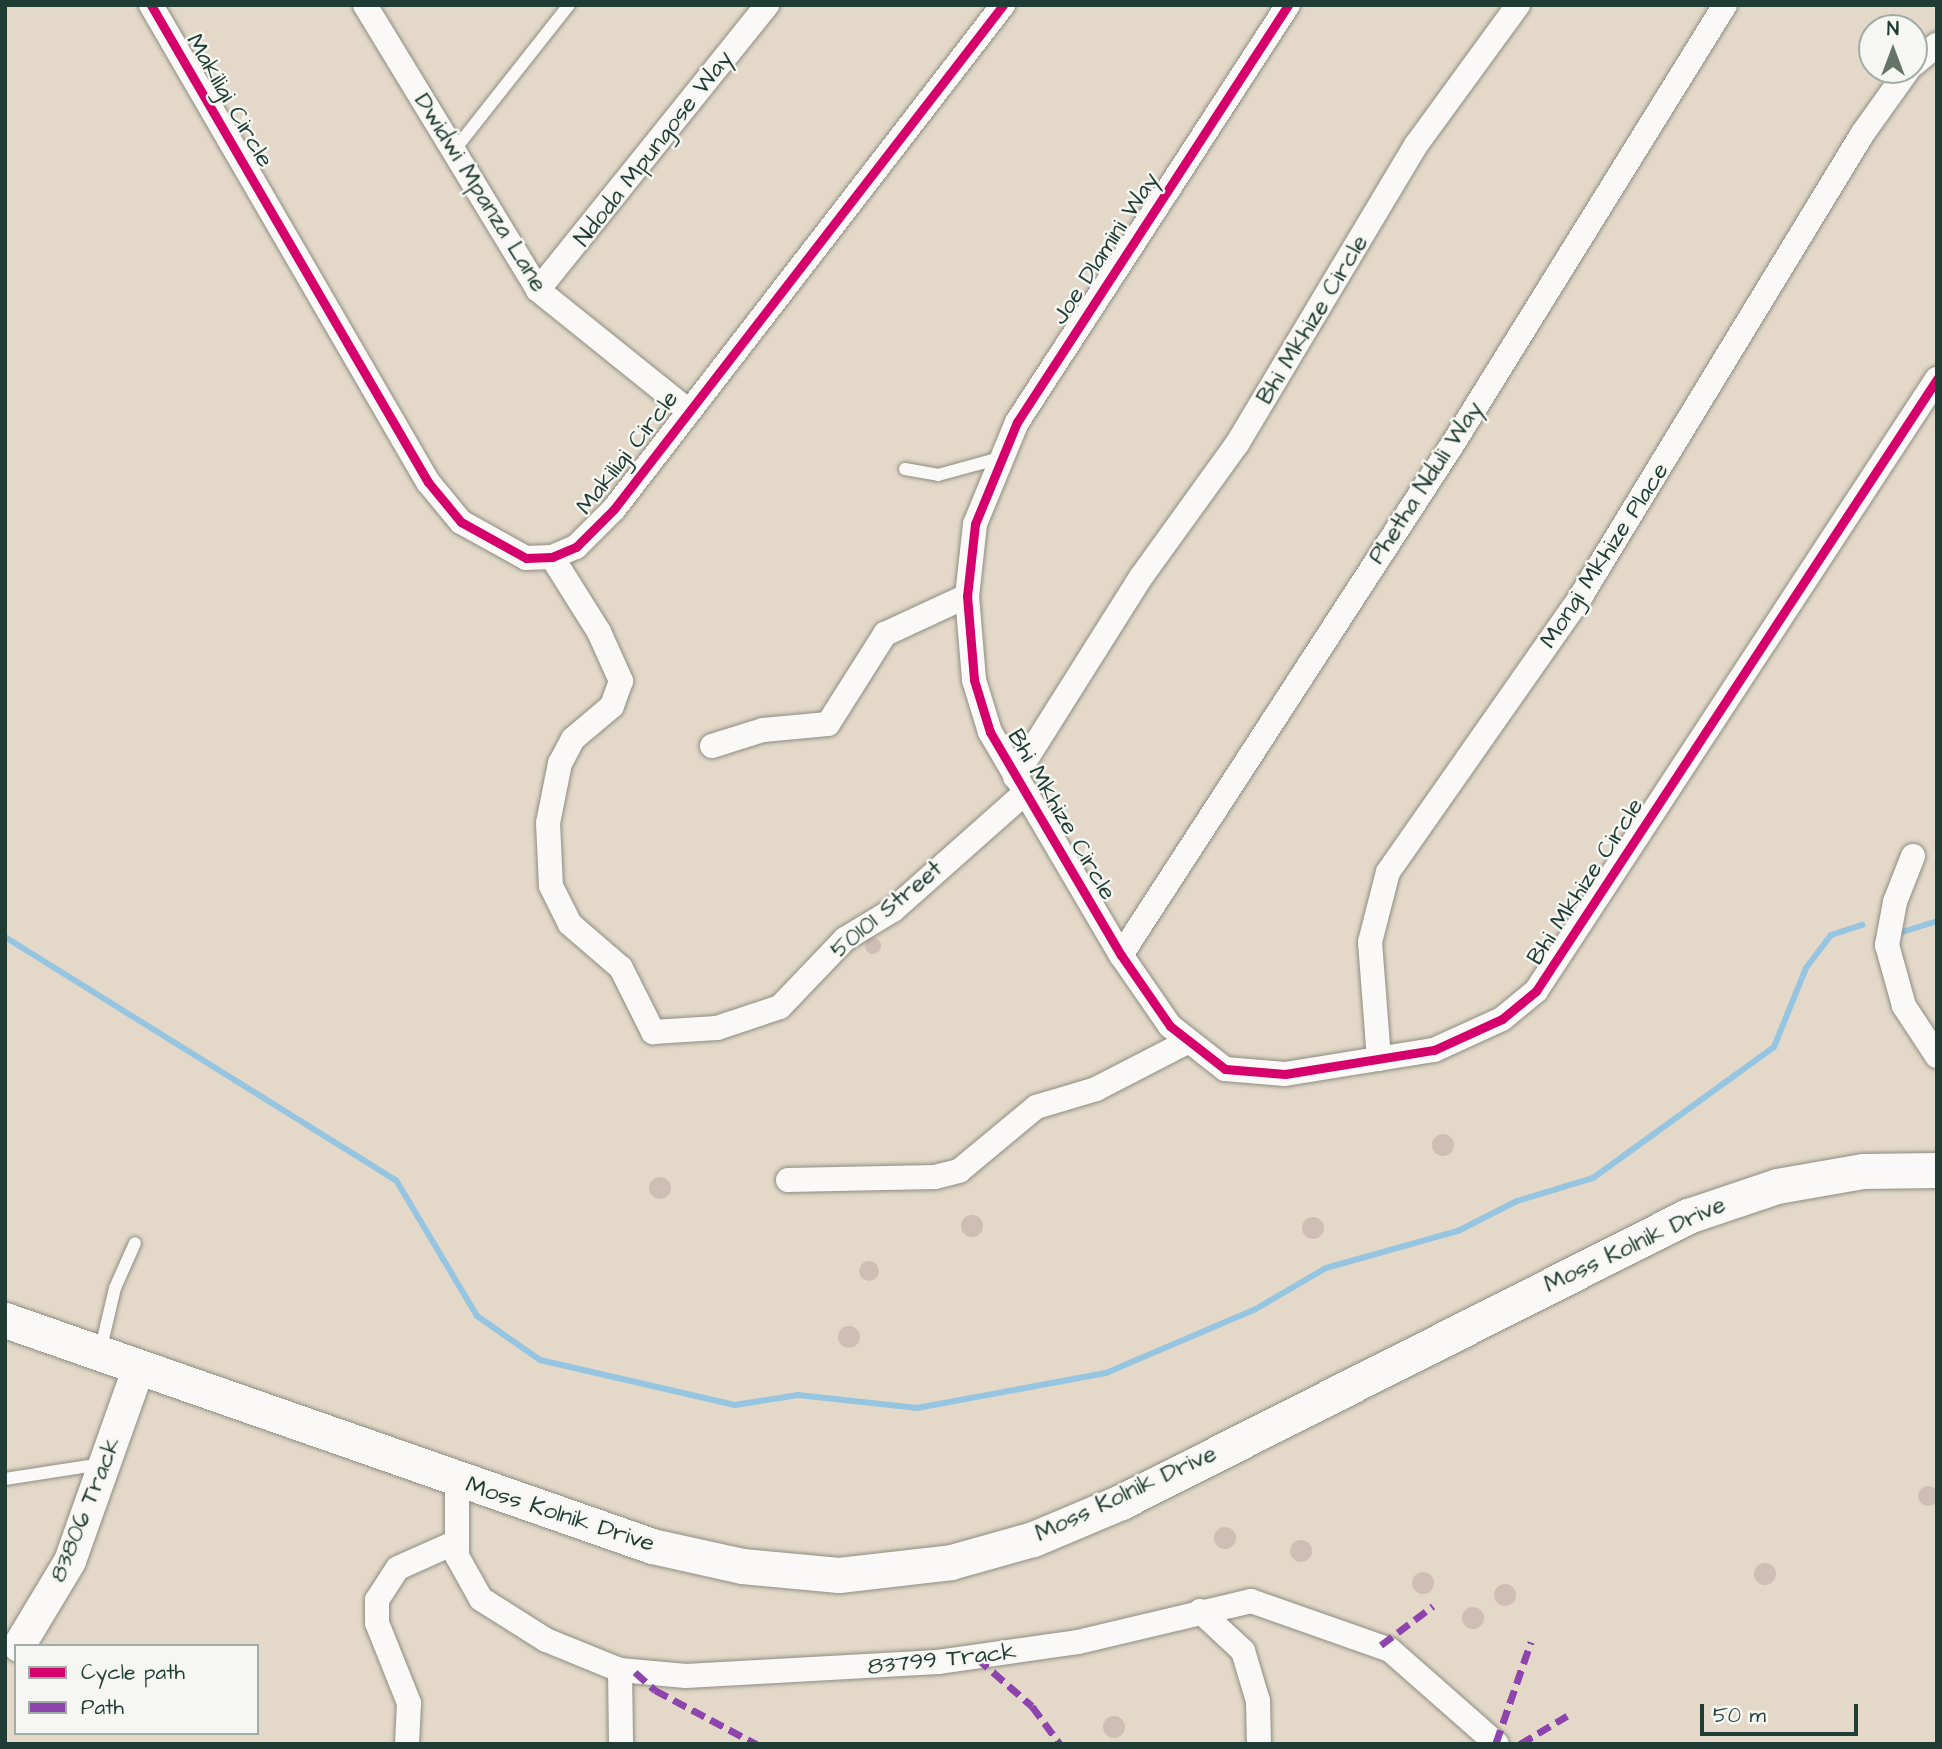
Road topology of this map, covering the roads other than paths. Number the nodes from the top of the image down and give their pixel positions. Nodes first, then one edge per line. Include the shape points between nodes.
1 (151, 5) edge
2 (365, 5) edge
3 (569, 5) edge
4 (767, 5) edge
5 (1003, 5) edge
6 (1288, 5) edge
7 (1518, 5) edge
8 (1725, 5) edge
9 (1898, 84) edge
10 (452, 153) junction
11 (538, 290) junction
12 (1937, 379) edge
13 (687, 410) junction
14 (1000, 458) junction
15 (905, 469) dead end
16 (975, 524) joint
17 (552, 557) junction
18 (967, 596) junction
19 (712, 746) dead end
20 (1020, 785) junction
21 (1913, 856) dead end
22 (1121, 956) junction
23 (1185, 1043) junction
24 (1937, 1056) edge
25 (1379, 1059) junction
26 (1937, 1170) edge
27 (788, 1180) dead end
28 (135, 1243) dead end
29 (5, 1320) edge
30 (99, 1353) junction
31 (139, 1367) junction
32 (106, 1463) junction
33 (5, 1479) edge
34 (457, 1481) junction
35 (454, 1543) junction
36 (1200, 1611) junction
37 (19, 1644) edge
38 (620, 1670) junction
39 (407, 1744) edge
40 (621, 1744) edge
41 (1259, 1744) edge
42 (1497, 1744) edge

1 - 17 street, Makiligi Circle via 428,482 461,522 488,542 526,558
2 - 10 street, Dwidwi Mpanza Lane
3 - 10 lane
4 - 11 street, Ndoda Mpungose Way
5 - 13 street, Makiligi Circle
6 - 14 street, Joe Dlamini Way via 1017,422
7 - 20 street, Bhi Mkhize Circle via 1416,145 1237,444 1141,577
8 - 22 street, Phetha Nduli Way via 1476,407
9 - 25 street, Mongi Mkhize Place via 1863,133 1581,596 1388,872 1370,942
10 - 11 street, Dwidwi Mpanza Lane
11 - 13 street, Dwidwi Mpanza Lane
12 - 25 street, Bhi Mkhize Circle via 1536,991 1474,1034 1434,1050
13 - 17 street, Makiligi Circle via 614,509 576,547
14 - 15 lane via 938,475
14 - 16 street, Joe Dlamini Way
16 - 18 street, Bhi Mkhize Circle
17 - 20 street, 50101 Street via 599,632 621,681 617,699 573,739 560,762 548,823 551,886 570,924 627,977 649,1029 664,1033 753,1019 794,998 845,939 893,910
18 - 19 street via 885,634 828,724 763,730
18 - 20 street, Bhi Mkhize Circle via 974,680 990,732
20 - 22 street, Bhi Mkhize Circle
21 - 24 street via 1895,902 1887,945 1904,1006
22 - 23 street, Bhi Mkhize Circle
23 - 25 street, Bhi Mkhize Circle via 1225,1069 1273,1073
23 - 27 street via 1096,1089 1036,1107 959,1171 935,1177
26 - 34 main road, Moss Kolnik Drive via 1863,1171 1777,1186 1688,1216 1121,1502 1033,1538 951,1562 839,1575 742,1566 652,1546
28 - 30 lane via 115,1288
29 - 30 main road, Moss Kolnik Drive
30 - 31 main road, Moss Kolnik Drive
31 - 32 street, 83806 Track
31 - 34 main road, Moss Kolnik Drive
32 - 33 lane
32 - 37 street, 83806 Track via 70,1561
34 - 35 street, 83799 Track
35 - 38 street, 83799 Track via 465,1578 504,1618
35 - 39 street via 398,1568 377,1600 377,1623 409,1703
36 - 38 street, 83799 Track via 1078,1642 938,1662 686,1676
36 - 41 street via 1242,1651 1258,1701
36 - 42 street, 83799 Track via 1251,1601 1365,1636 1413,1667
38 - 40 street

